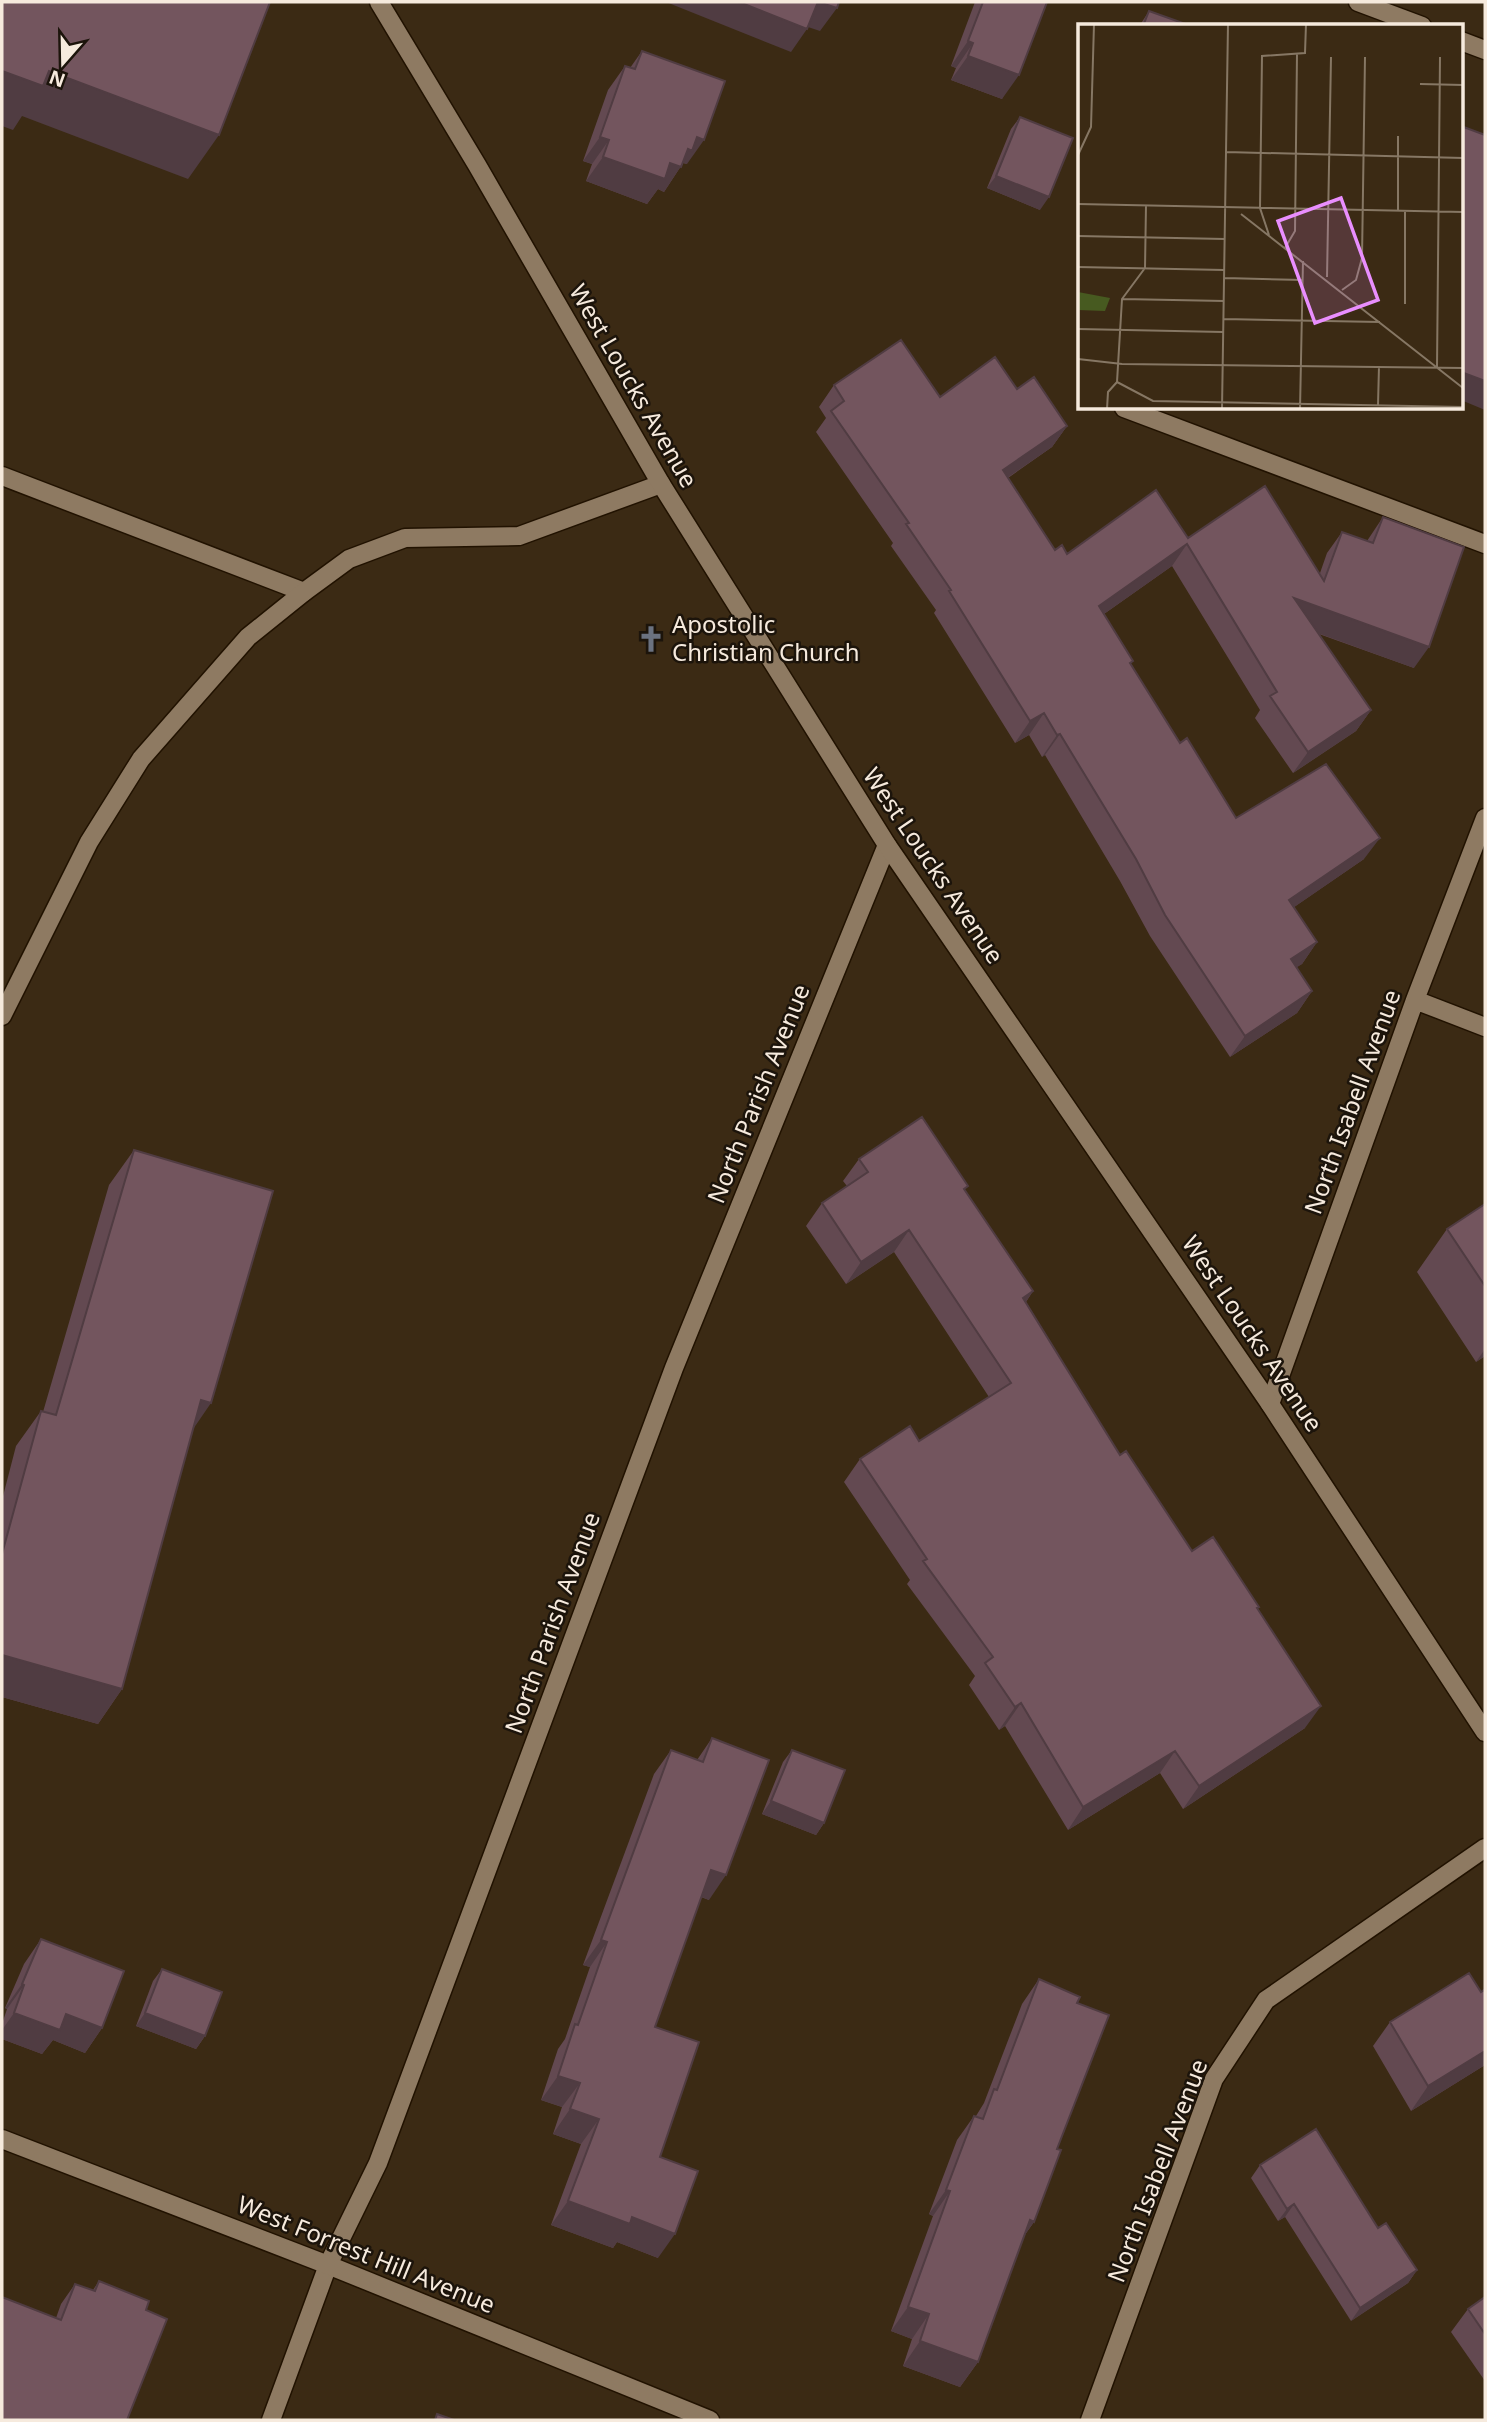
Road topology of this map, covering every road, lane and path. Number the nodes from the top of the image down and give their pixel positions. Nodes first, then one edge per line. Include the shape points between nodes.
1 (379, 2) edge
2 (1358, 2) edge
3 (1417, 24) edge
4 (1462, 41) edge
5 (1485, 50) edge
6 (1129, 410) edge
7 (2, 476) edge
8 (661, 484) junction
9 (1485, 544) edge
10 (304, 592) junction
11 (1485, 818) edge
12 (887, 845) junction
13 (1415, 1000) junction
14 (2, 1016) edge
15 (1485, 1027) edge
16 (1270, 1404) junction
17 (1485, 1732) edge
18 (1485, 1848) edge
19 (2, 2139) edge
20 (328, 2265) junction
21 (271, 2420) edge
22 (710, 2420) edge
23 (1090, 2420) edge

1 - 8 street, West Loucks Avenue
2 - 3 street
4 - 5 street
6 - 9 street
7 - 10 street
8 - 10 street via 519,536 405,538 349,559
8 - 12 street, West Loucks Avenue
10 - 14 street via 248,637 141,760 89,842
11 - 13 street, North Isabell Avenue
12 - 16 street, West Loucks Avenue
12 - 20 street, North Parish Avenue via 674,1368 378,2163
13 - 15 street
13 - 16 street, North Isabell Avenue
16 - 17 street, West Loucks Avenue
18 - 23 street, North Isabell Avenue via 1266,2000 1214,2079
19 - 20 street, West Forrest Hill Avenue
20 - 21 street, North Parish Avenue
20 - 22 street, West Forrest Hill Avenue

